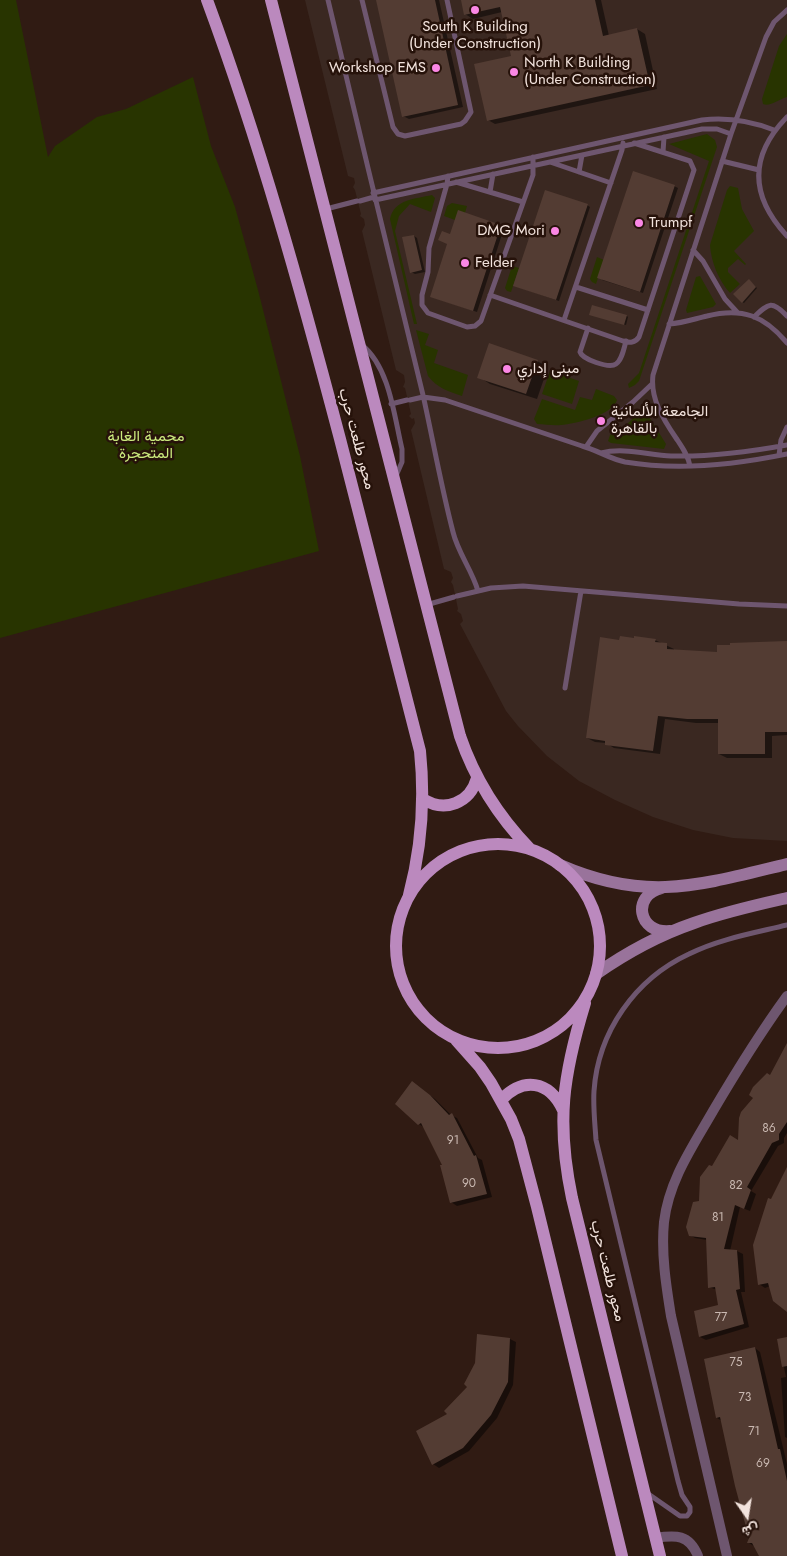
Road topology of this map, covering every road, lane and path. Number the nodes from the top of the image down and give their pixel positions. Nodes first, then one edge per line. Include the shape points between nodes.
1 (207, 0) edge
2 (270, 0) edge
3 (328, 0) edge
4 (362, 0) edge
5 (447, 0) edge
6 (787, 10) edge
7 (787, 117) edge
8 (736, 120) junction
9 (774, 130) junction
10 (731, 134) junction
11 (664, 136) junction
12 (622, 138) junction
13 (634, 143) junction
14 (623, 145) junction
15 (663, 152) junction
16 (582, 154) junction
17 (533, 157) junction
18 (722, 161) junction
19 (548, 162) junction
20 (534, 165) junction
21 (759, 170) junction
22 (579, 172) junction
23 (493, 174) junction
24 (448, 176) junction
25 (456, 182) junction
26 (611, 183) junction
27 (447, 184) junction
28 (490, 192) junction
29 (374, 197) junction
30 (523, 202) junction
31 (324, 209) junction
32 (787, 236) edge
33 (693, 250) junction
34 (576, 287) junction
35 (490, 295) junction
36 (648, 310) junction
37 (737, 312) junction
38 (787, 316) edge
39 (754, 317) junction
40 (564, 320) junction
41 (669, 324) junction
42 (588, 328) junction
43 (626, 341) junction
44 (358, 342) junction
45 (787, 343) edge
46 (652, 384) junction
47 (423, 397) junction
48 (391, 404) junction
49 (787, 427) edge
50 (787, 445) edge
51 (779, 446) junction
52 (586, 447) junction
53 (601, 453) junction
54 (787, 454) edge
55 (688, 456) junction
56 (779, 456) junction
57 (690, 466) junction
58 (394, 480) junction
59 (478, 591) junction
60 (581, 591) junction
61 (426, 605) junction
62 (787, 606) edge
63 (566, 688) dead end
64 (476, 778) junction
65 (423, 799) junction
66 (530, 849) junction
67 (787, 864) edge
68 (560, 865) junction
69 (664, 888) junction
70 (409, 895) junction
71 (787, 898) edge
72 (787, 925) edge
73 (673, 931) junction
74 (596, 974) junction
75 (589, 992) junction
76 (787, 996) edge
77 (454, 1038) junction
78 (501, 1100) junction
79 (563, 1110) junction
80 (644, 1492) junction
81 (655, 1538) junction
82 (622, 1556) edge
83 (660, 1556) edge
84 (698, 1556) edge
85 (727, 1556) edge

1 - 65 main road, محور طلعت حرب via 231,64 320,364 420,751
2 - 31 main road, محور طلعت حرب
3 - 29 lane
4 - 5 lane via 393,127 398,134 405,136 461,124 471,112
6 - 8 lane via 769,29
7 - 9 lane
8 - 9 lane
8 - 10 lane
8 - 12 lane via 702,120
9 - 21 lane via 761,156
10 - 11 lane via 717,129 702,129
10 - 18 lane
11 - 13 lane
11 - 15 lane
12 - 14 lane
12 - 17 lane
13 - 14 lane
13 - 15 lane
14 - 16 lane
14 - 26 lane
15 - 36 lane via 690,161 694,170
16 - 19 lane
16 - 22 lane
17 - 20 lane
17 - 24 lane
18 - 21 lane
18 - 33 lane
19 - 20 lane
19 - 22 lane
20 - 23 lane
20 - 30 lane
21 - 32 lane via 763,200
22 - 26 lane
23 - 25 lane
23 - 28 lane
24 - 27 lane
24 - 29 lane
25 - 27 lane
25 - 28 lane
26 - 34 lane
27 - 29 lane
27 - 35 lane via 429,248 422,305 428,313 471,327 481,320
28 - 30 lane
29 - 31 lane
29 - 47 lane
30 - 35 lane
31 - 44 main road, محور طلعت حرب
33 - 37 lane
33 - 41 lane
34 - 36 lane
34 - 40 lane
35 - 40 lane
36 - 43 lane via 640,336 634,342
37 - 39 lane
37 - 41 lane
38 - 39 lane via 778,306 772,305
39 - 45 lane
40 - 42 lane
41 - 46 lane
42 - 43 lane
42 - 43 lane via 580,352 584,358 607,366 620,360
44 - 48 lane via 381,368
44 - 58 main road, محور طلعت حرب
46 - 52 lane via 597,431
46 - 55 lane via 661,413
47 - 48 lane
47 - 52 lane via 445,400
47 - 59 lane via 453,532
48 - 58 lane via 403,456
49 - 51 lane
50 - 51 lane
51 - 55 lane
51 - 56 lane
52 - 53 lane
53 - 55 lane via 619,450
53 - 57 lane via 624,462
54 - 56 lane
55 - 57 lane
56 - 57 lane
58 - 61 main road, محور طلعت حرب
59 - 60 lane via 523,586
59 - 61 lane
60 - 62 lane
60 - 63 lane
61 - 64 main road, محور طلعت حرب via 460,736
64 - 65 main road via 472,791 456,804 442,806
64 - 66 main road, محور طلعت حرب via 503,819
65 - 70 main road, محور طلعت حرب via 420,847
66 - 68 main road
66 - 70 main road via 497,844 462,850 432,868
67 - 69 main road via 690,886
68 - 69 main road via 614,884
68 - 74 main road via 583,889 597,921 600,956
69 - 73 main road via 648,895 643,904 644,920 662,932
70 - 77 main road via 395,944 401,978 416,1008 427,1020
71 - 73 main road via 714,916
72 - 80 lane via 706,947 657,973 620,1013 605,1041 600,1059 593,1106 596,1140 678,1481 690,1512 682,1517
73 - 74 main road
74 - 75 main road
75 - 77 main road via 566,1021 534,1041 493,1047
75 - 79 main road, محور طلعت حرب via 568,1066
76 - 85 street via 689,1151 664,1221 671,1316
77 - 78 main road via 480,1067
78 - 79 main road via 522,1085 535,1085 548,1089
78 - 82 main road via 525,1159
79 - 80 main road, محور طلعت حرب via 564,1153 569,1182
80 - 81 main road, محور طلعت حرب
81 - 83 main road, محور طلعت حرب
81 - 84 street via 682,1538 692,1545

